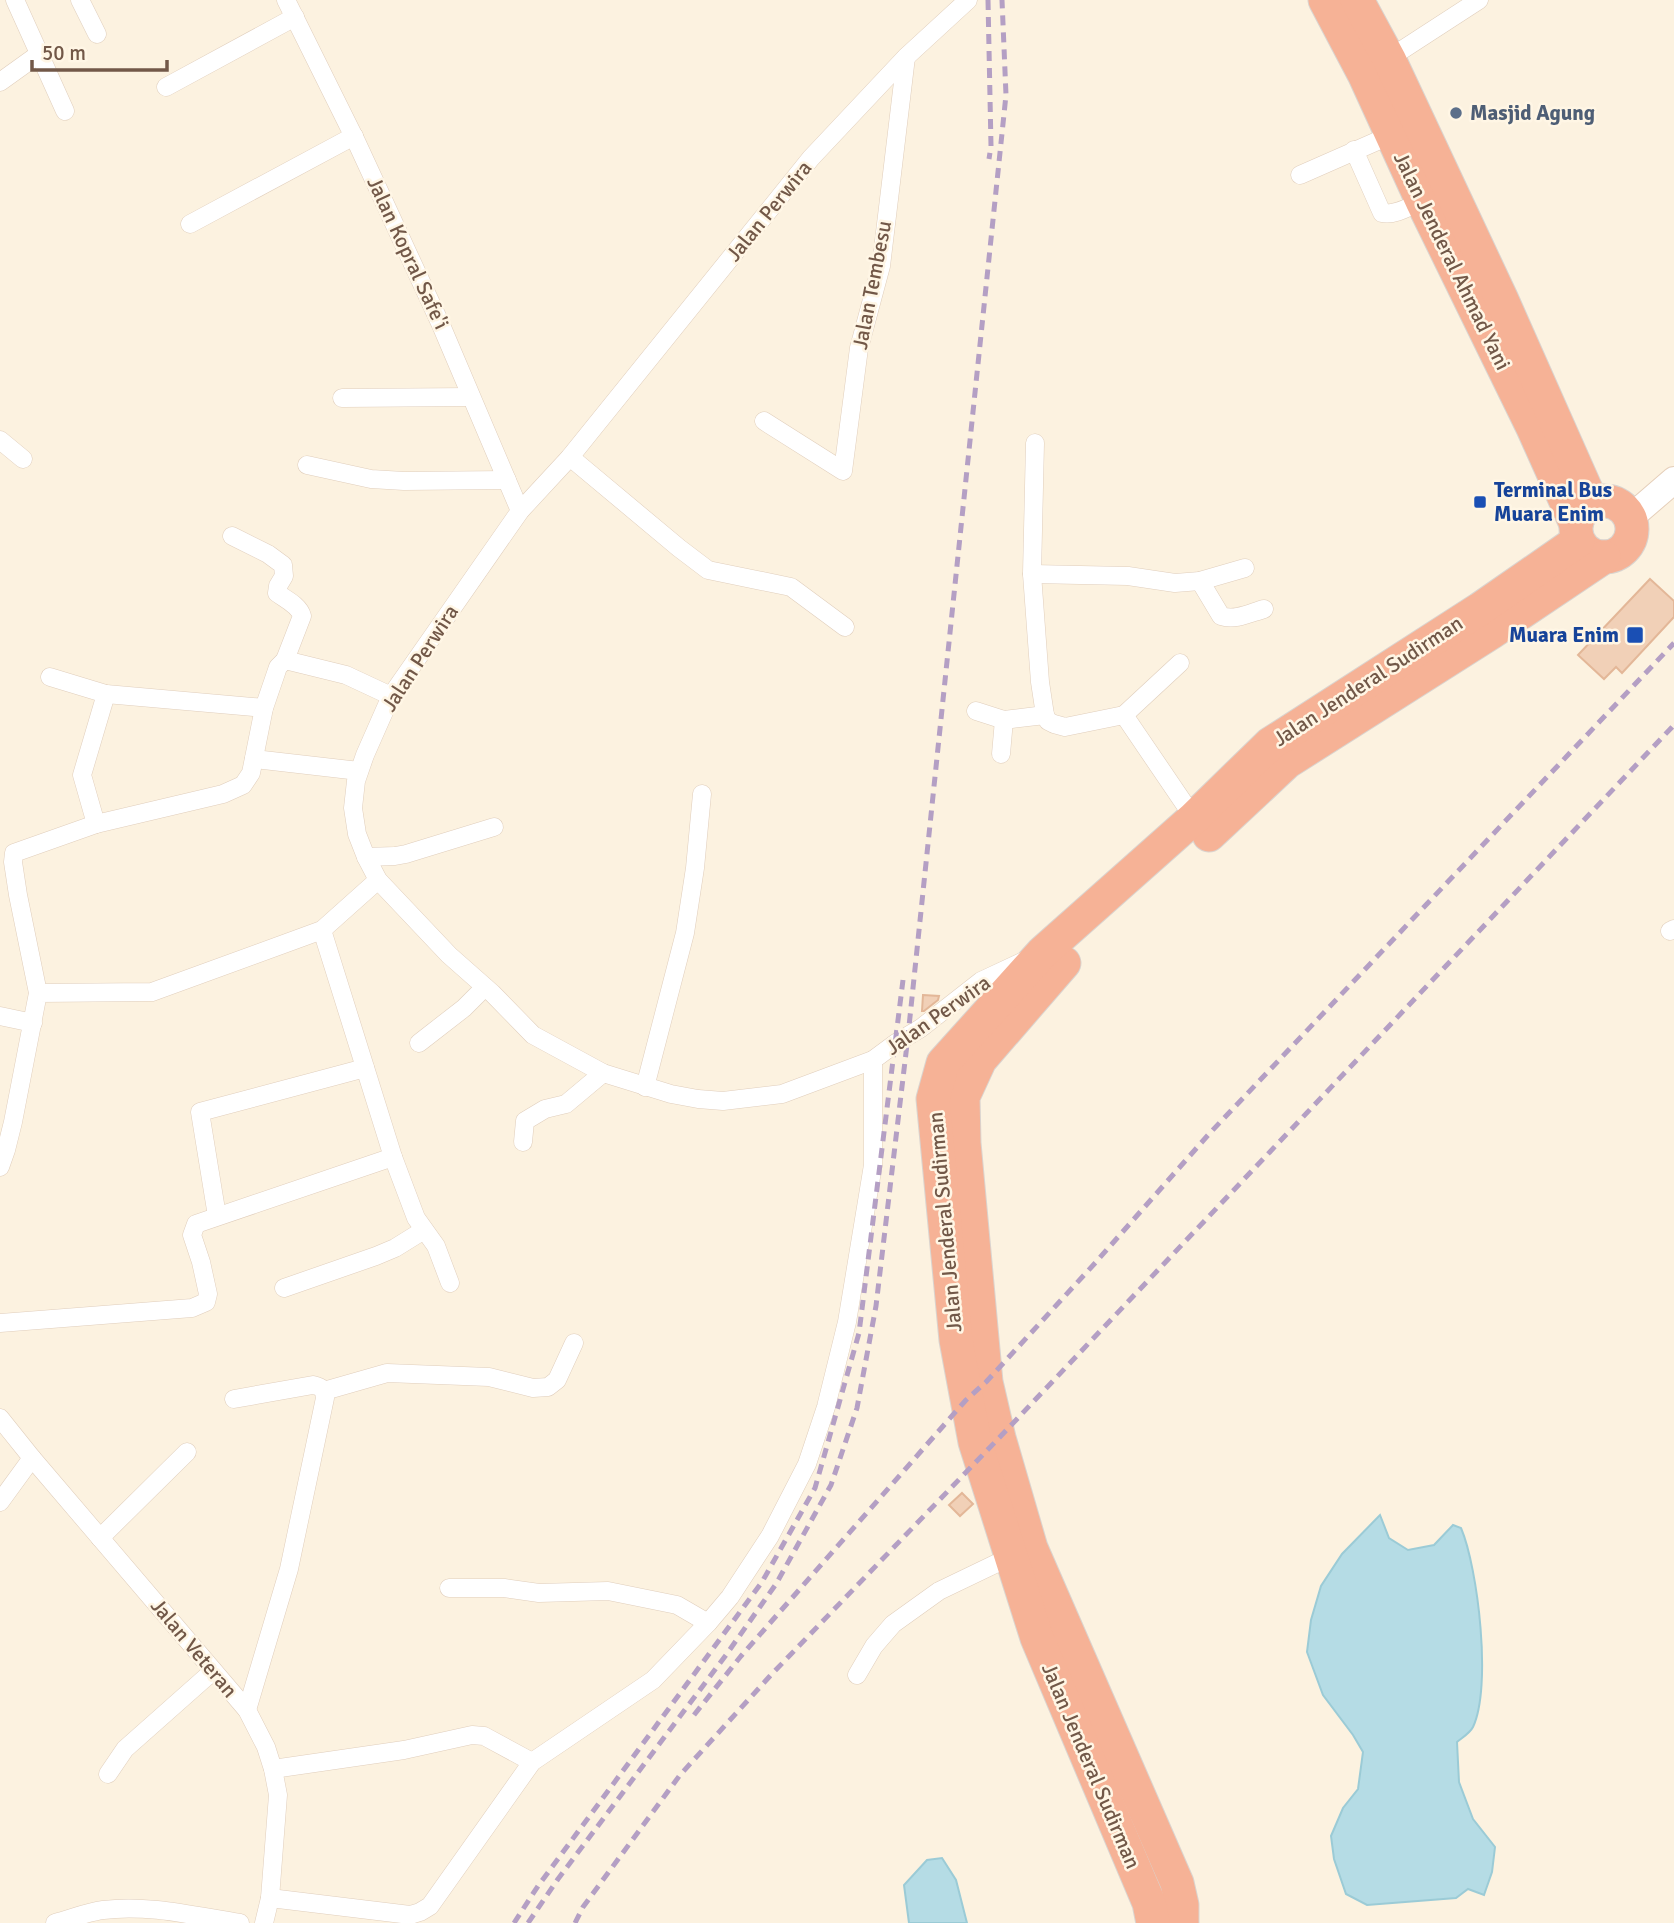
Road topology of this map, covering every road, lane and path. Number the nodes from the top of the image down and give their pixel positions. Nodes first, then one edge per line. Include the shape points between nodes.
1 (15, 0) edge
2 (80, 0) edge
3 (286, 0) edge
4 (968, 0) edge
5 (1325, 0) edge
6 (1357, 0) edge
7 (1479, 0) edge
8 (295, 17) junction
9 (97, 34) dead end
10 (39, 54) junction
11 (906, 57) junction
12 (1377, 67) junction
13 (0, 82) edge
14 (166, 87) dead end
15 (65, 111) dead end
16 (1391, 135) junction
17 (354, 136) junction
18 (1354, 150) junction
19 (1300, 175) dead end
20 (1422, 201) junction
21 (190, 224) dead end
22 (471, 397) junction
23 (342, 398) dead end
24 (764, 421) dead end
25 (0, 440) edge
26 (1035, 443) dead end
27 (570, 457) junction
28 (23, 458) dead end
29 (307, 465) dead end
30 (507, 480) junction
31 (1674, 480) edge
32 (520, 511) junction
33 (1630, 518) junction
34 (1588, 531) junction
35 (232, 536) dead end
36 (1245, 569) dead end
37 (1032, 573) junction
38 (1200, 581) junction
39 (1264, 609) dead end
40 (845, 626) dead end
41 (285, 660) junction
42 (1180, 663) dead end
43 (50, 677) dead end
44 (106, 694) junction
45 (391, 696) junction
46 (264, 708) junction
47 (976, 711) dead end
48 (1045, 715) junction
49 (1124, 715) junction
50 (1004, 720) junction
51 (1001, 754) dead end
52 (254, 759) junction
53 (359, 771) junction
54 (702, 794) dead end
55 (1195, 818) junction
56 (96, 824) junction
57 (495, 827) dead end
58 (366, 857) junction
59 (378, 880) junction
60 (322, 930) junction
61 (1050, 961) junction
62 (485, 987) junction
63 (38, 993) junction
64 (0, 1016) edge
65 (33, 1023) junction
66 (419, 1043) dead end
67 (873, 1060) junction
68 (365, 1068) junction
69 (603, 1073) junction
70 (645, 1087) junction
71 (523, 1142) dead end
72 (393, 1157) junction
73 (0, 1167) edge
74 (217, 1216) junction
75 (424, 1230) junction
76 (450, 1283) dead end
77 (284, 1288) dead end
78 (0, 1323) edge
79 (574, 1343) dead end
80 (324, 1391) junction
81 (234, 1399) dead end
82 (0, 1418) edge
83 (187, 1452) dead end
84 (33, 1458) junction
85 (0, 1502) edge
86 (100, 1538) junction
87 (1021, 1552) junction
88 (449, 1588) dead end
89 (708, 1623) junction
90 (213, 1671) junction
91 (857, 1675) dead end
92 (247, 1710) junction
93 (532, 1762) junction
94 (273, 1769) junction
95 (108, 1774) dead end
96 (270, 1898) junction
97 (55, 1923) edge
98 (240, 1923) edge
99 (264, 1923) edge
100 (1153, 1923) edge
101 (1182, 1923) edge

1 - 10 street
2 - 9 street
3 - 8 street, Jalan Kopral Safe'i
4 - 11 street, Jalan Perwira
5 - 12 highway, Jalan Jenderal Ahmad Yani
6 - 12 highway, Jalan Jenderal Ahmad Yani
7 - 12 street
8 - 14 street
8 - 17 street, Jalan Kopral Safe'i
10 - 13 street
10 - 15 street
11 - 24 street, Jalan Tembesu via 881,266 859,348 843,471
11 - 27 street, Jalan Perwira via 811,158
12 - 16 highway, Jalan Jenderal Ahmad Yani
12 - 34 highway, Jalan Jenderal Ahmad Yani via 1502,300
16 - 18 street
16 - 20 highway, Jalan Jenderal Ahmad Yani
17 - 21 street
17 - 22 street, Jalan Kopral Safe'i
18 - 19 street
18 - 20 street via 1382,213
20 - 34 highway, Jalan Jenderal Ahmad Yani
22 - 23 street
22 - 30 street, Jalan Kopral Safe'i
25 - 28 street
26 - 37 street
27 - 32 street, Jalan Perwira
27 - 40 street via 708,570 791,587
29 - 30 street via 371,479
30 - 32 street, Jalan Kopral Safe'i
31 - 33 main road
32 - 45 street, Jalan Perwira
33 - 34 highway via 1620,506 1607,501
33 - 34 highway via 1631,536 1613,555
34 - 55 highway, Jalan Jenderal Sudirman via 1480,609 1270,744
34 - 61 highway, Jalan Jenderal Sudirman via 1492,632 1287,762 1207,837
35 - 41 street via 283,565 277,593 302,616
36 - 38 street
37 - 38 street
37 - 48 street
38 - 39 street via 1226,619
41 - 45 street via 346,675
41 - 46 street via 278,667
42 - 49 street
43 - 44 street
44 - 46 street
44 - 56 street via 82,775
45 - 53 street, Jalan Perwira
46 - 52 street
47 - 50 street
48 - 49 street via 1065,727
48 - 50 street
49 - 55 street
50 - 51 street
52 - 53 street
52 - 56 street via 247,780 230,792
53 - 58 street, Jalan Perwira via 353,808
54 - 70 street via 684,933
55 - 61 highway, Jalan Jenderal Sudirman
56 - 63 street via 13,855
57 - 58 street via 406,854
58 - 59 street, Jalan Perwira
59 - 60 street
59 - 62 street, Jalan Perwira
60 - 63 street via 152,992
60 - 68 street
61 - 67 street, Jalan Perwira via 981,981
61 - 87 highway, Jalan Jenderal Sudirman via 943,1063 933,1099 966,1400 975,1442
62 - 66 street
62 - 69 street, Jalan Perwira via 533,1035
63 - 65 street
64 - 65 street
65 - 73 street
67 - 70 street, Jalan Perwira via 782,1094 723,1101
67 - 89 street via 873,1165 847,1322 826,1408 807,1464 770,1536
68 - 72 street
68 - 74 street via 200,1112
69 - 70 street, Jalan Perwira
69 - 71 street via 566,1104 524,1121
72 - 74 street
72 - 75 street
74 - 78 street via 196,1224 192,1235 208,1294 205,1304
75 - 76 street via 436,1246
75 - 77 street via 376,1256
79 - 80 street via 557,1380 548,1387 488,1377 387,1373
80 - 81 street via 313,1385
80 - 92 street via 289,1569
82 - 84 street, Jalan Veteran
83 - 86 street
84 - 85 street
84 - 86 street, Jalan Veteran
86 - 90 street, Jalan Veteran
87 - 91 street via 939,1591 893,1624
87 - 100 highway, Jalan Jenderal Sudirman via 1037,1638 1149,1903
87 - 101 highway, Jalan Jenderal Sudirman via 1177,1883
88 - 89 street via 608,1591 677,1605
89 - 93 street via 653,1680
90 - 92 street, Jalan Veteran
90 - 95 street via 125,1749
92 - 94 street, Jalan Veteran
93 - 94 street via 484,1736 472,1735 404,1751
93 - 96 street via 430,1906 420,1912
94 - 96 street, Jalan Veteran via 278,1795
96 - 99 street, Jalan Veteran
97 - 98 street via 102,1910 131,1909

